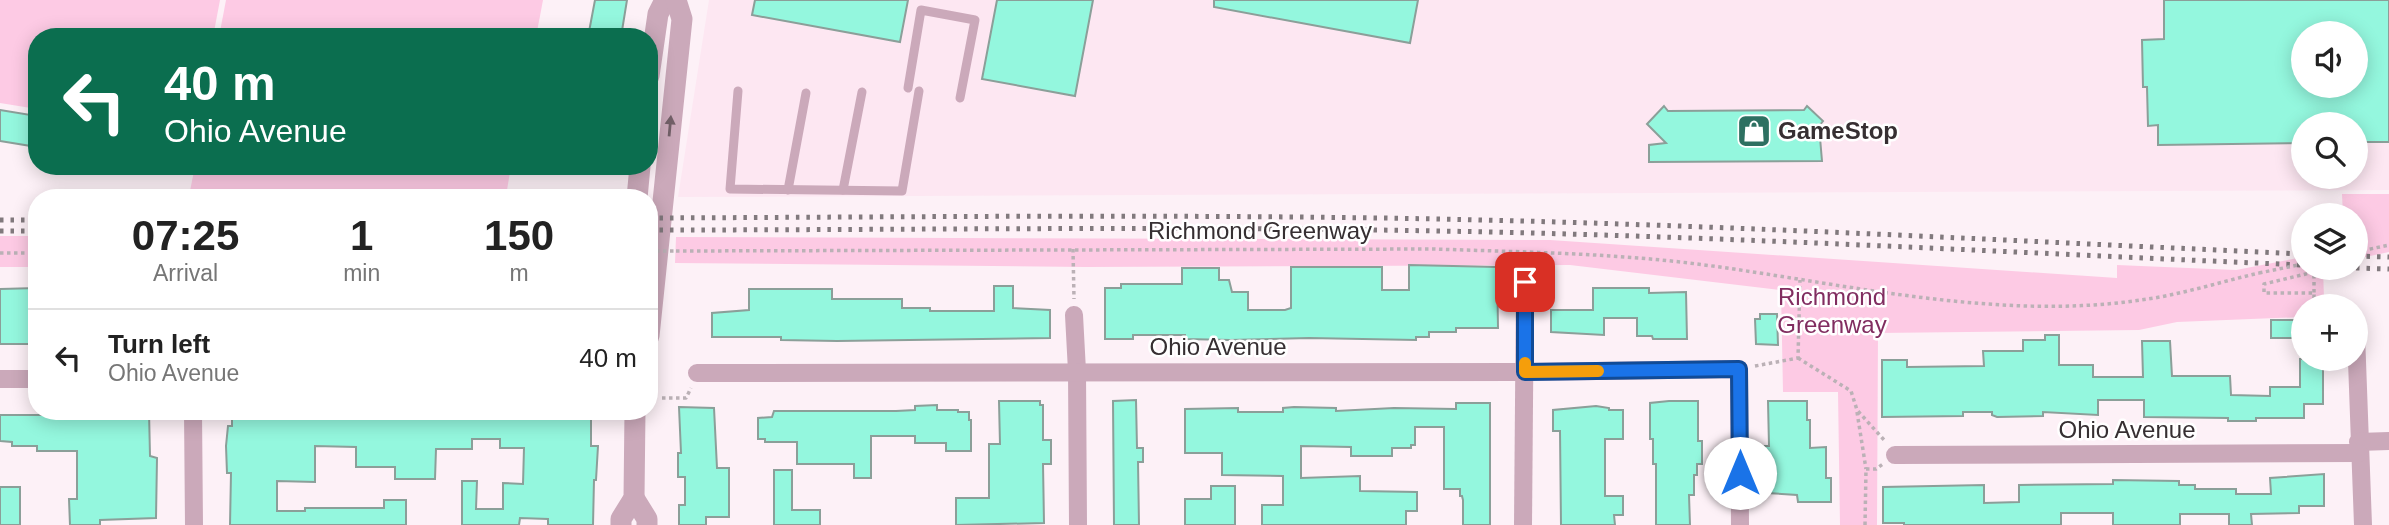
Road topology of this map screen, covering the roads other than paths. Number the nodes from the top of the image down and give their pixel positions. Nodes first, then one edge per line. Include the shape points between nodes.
1 (665, 0) edge
2 (676, 0) edge
3 (656, 28) edge
4 (908, 89) dead end
5 (919, 90) dead end
6 (738, 91) dead end
7 (862, 92) dead end
8 (806, 93) dead end
9 (961, 98) dead end
10 (788, 190) junction
11 (843, 190) junction
12 (658, 251) edge
13 (1525, 282) dead end
14 (1074, 315) road end
15 (1077, 371) junction
16 (2357, 371) edge
17 (1525, 372) junction
18 (697, 373) road end
19 (0, 379) edge
20 (28, 379) edge
21 (192, 420) edge
22 (635, 420) edge
23 (2389, 441) edge
24 (2359, 447) junction
25 (1895, 455) road end
26 (634, 498) junction
27 (194, 525) edge
28 (621, 525) edge
29 (648, 525) edge
30 (1078, 525) edge
31 (1523, 525) edge
32 (1740, 525) edge
33 (2363, 525) edge

1 - 3 street
12 -> 2 street via 682,19
4 - 9 lane via 921,10 975,20
5 - 11 lane via 902,191
6 - 10 lane via 730,189
7 - 11 lane
8 - 10 lane
10 - 11 lane
13 - 17 street
14 - 15 street
15 - 17 street, Ohio Avenue
15 - 18 street, Ohio Avenue
15 - 30 street
16 - 24 street
17 - 31 street
17 - 32 street, Ohio Avenue via 1739,369
19 - 20 street
21 - 27 street
22 - 26 street
23 - 24 street, Ohio Avenue
24 - 25 street, Ohio Avenue
24 - 33 street
26 - 28 street
26 - 29 street

